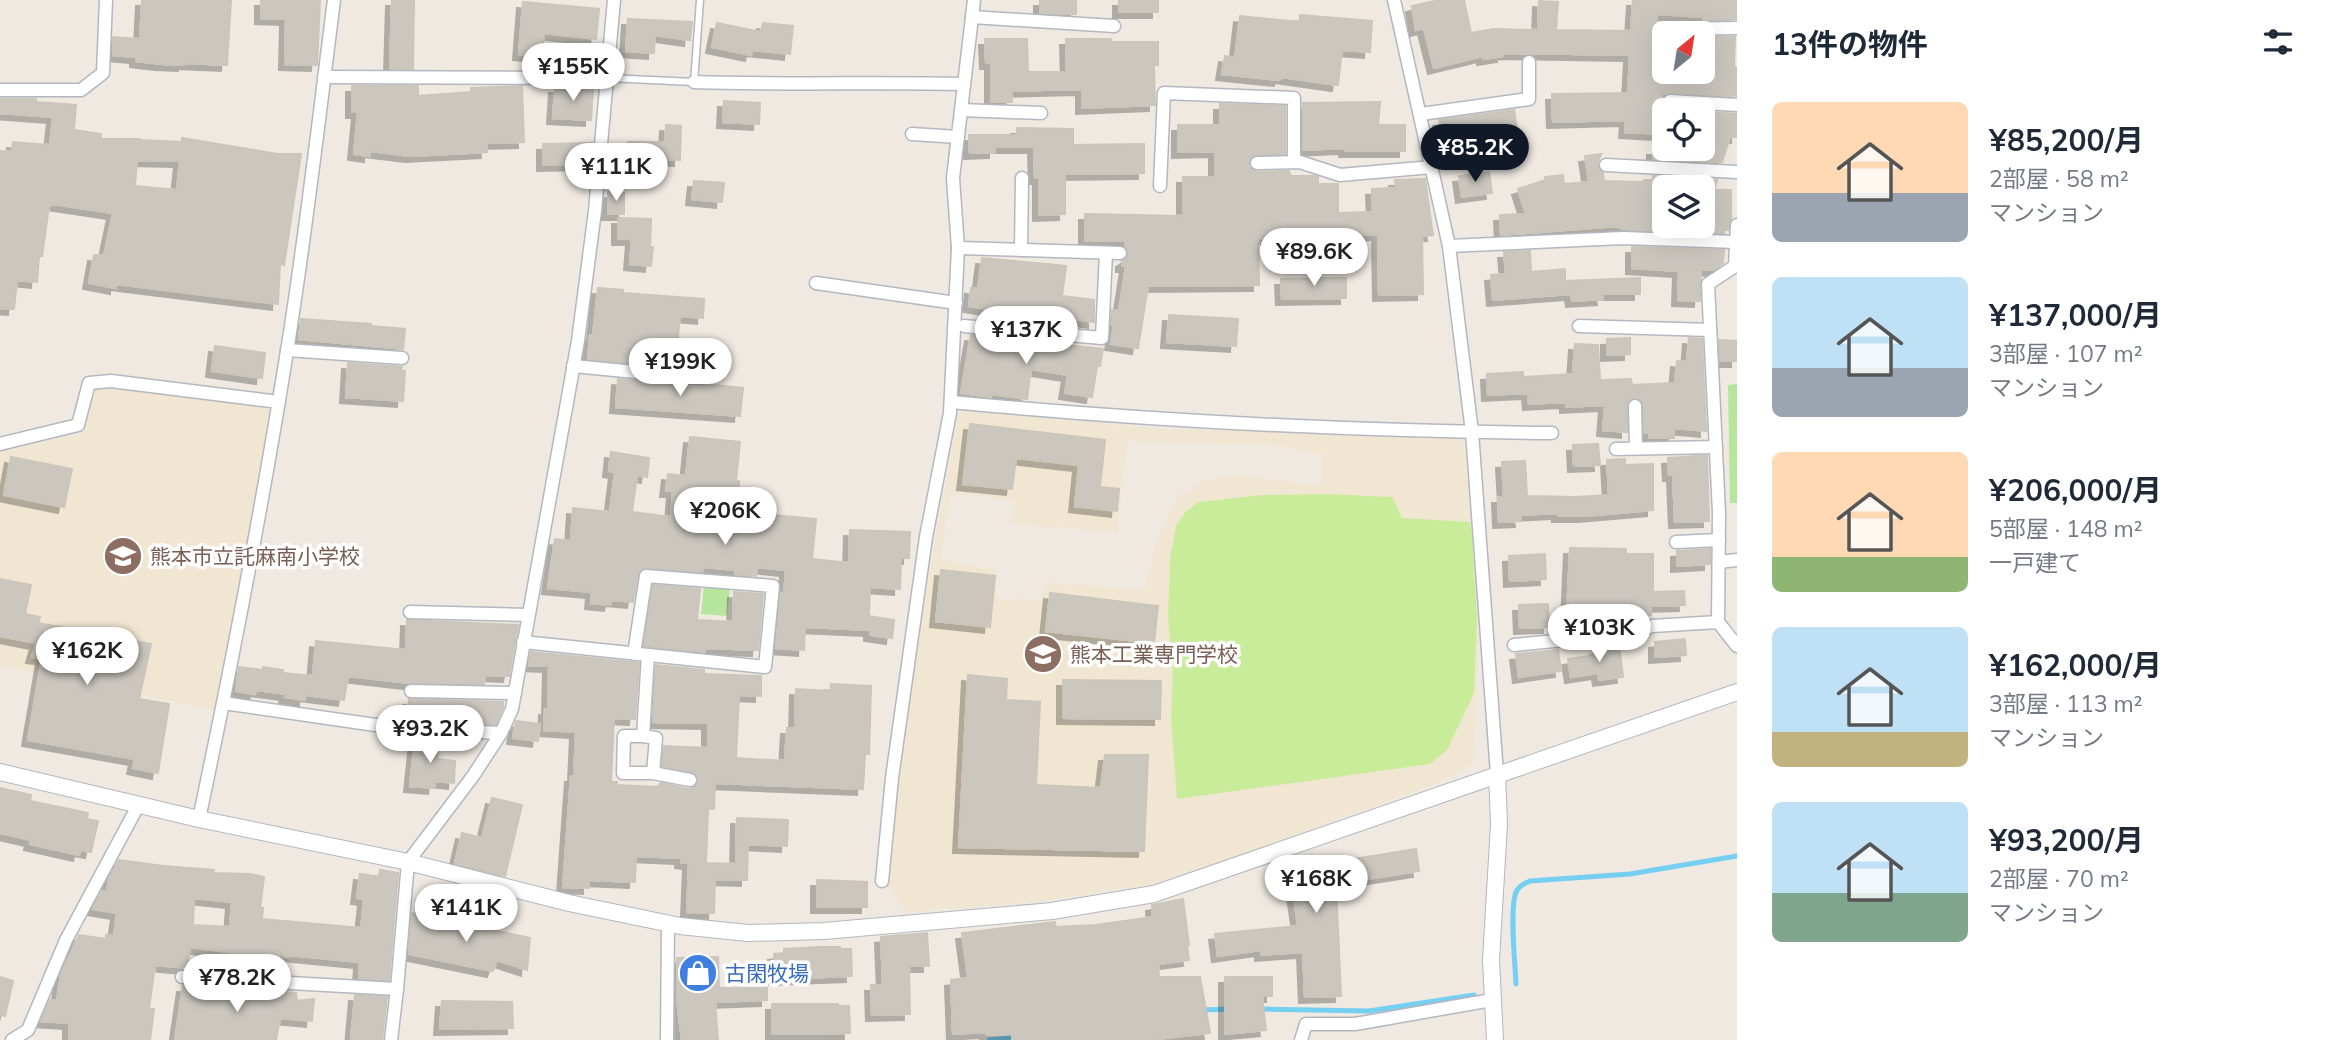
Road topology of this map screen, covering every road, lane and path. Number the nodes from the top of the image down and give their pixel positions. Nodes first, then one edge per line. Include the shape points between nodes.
1 (106, 0) edge
2 (334, 0) edge
3 (614, 0) edge
4 (700, 0) edge
5 (974, 0) edge
6 (1394, 0) edge
7 (972, 17) junction
8 (1114, 26) dead end
9 (1715, 28) edge
10 (1737, 28) edge
11 (1529, 62) dead end
12 (324, 76) junction
13 (606, 78) junction
14 (694, 82) junction
15 (964, 84) junction
16 (0, 90) edge
17 (1715, 104) edge
18 (1737, 105) edge
19 (961, 110) junction
20 (1041, 113) dead end
21 (1421, 114) junction
22 (912, 134) dead end
23 (958, 137) junction
24 (1294, 162) junction
25 (1257, 163) dead end
26 (1606, 165) dead end
27 (1432, 167) junction
28 (1737, 172) edge
29 (1023, 178) dead end
30 (1160, 186) dead end
31 (1737, 225) edge
32 (1736, 242) edge
33 (1449, 246) junction
34 (958, 248) junction
35 (1021, 250) junction
36 (1106, 253) junction
37 (1120, 253) dead end
38 (816, 283) dead end
39 (956, 303) junction
40 (964, 326) dead end
41 (1579, 326) dead end
42 (1710, 330) junction
43 (287, 350) junction
44 (402, 358) dead end
45 (573, 366) junction
46 (698, 378) dead end
47 (279, 402) junction
48 (951, 402) junction
49 (1635, 406) dead end
50 (1472, 432) junction
51 (1552, 433) dead end
52 (0, 443) edge
53 (1716, 447) junction
54 (1616, 449) dead end
55 (1636, 449) junction
56 (1719, 540) junction
57 (1676, 541) dead end
58 (1737, 560) edge
59 (1718, 562) junction
60 (410, 612) dead end
61 (528, 615) junction
62 (1718, 622) junction
63 (523, 642) junction
64 (1514, 645) dead end
65 (1737, 646) edge
66 (634, 654) junction
67 (648, 655) junction
68 (411, 691) dead end
69 (1737, 692) edge
70 (515, 693) junction
71 (223, 703) junction
72 (501, 733) junction
73 (643, 736) junction
74 (0, 772) edge
75 (653, 773) junction
76 (1497, 774) junction
77 (690, 780) dead end
78 (139, 804) junction
79 (199, 819) junction
80 (408, 862) junction
81 (883, 881) dead end
82 (668, 924) junction
83 (182, 977) dead end
84 (397, 989) junction
85 (1492, 1000) junction
86 (12, 1040) edge
87 (391, 1040) edge
88 (667, 1040) edge
89 (1301, 1040) edge
90 (1495, 1040) edge

1 - 16 street via 103,73 82,90
2 - 12 street
3 - 13 street
4 - 14 lane
5 - 7 street
6 - 21 street
7 - 8 street
7 - 15 street
9 - 10 street
11 - 21 street via 1530,99
12 - 13 street
12 - 43 street
13 - 14 lane
13 - 45 street via 595,211
14 - 15 street
15 - 19 street
17 - 18 street
19 - 20 street
19 - 23 street
21 - 27 street
22 - 23 street
23 - 34 street via 953,178
24 - 25 street
24 - 27 street via 1340,175
24 - 30 street via 1294,97 1164,93
26 - 28 street
27 - 33 street
29 - 35 street
31 - 32 street
32 - 33 street via 1623,238
32 - 42 street via 1735,266 1708,284
33 - 50 street
34 - 35 street
34 - 39 street
35 - 36 street
36 - 37 street
36 - 40 street via 1102,338
38 - 39 street
39 - 48 street
41 - 42 street
42 - 53 street
43 - 44 street
43 - 47 street
45 - 46 street
45 - 61 street
47 - 52 street via 111,381 89,383 78,425
47 - 71 street
48 - 50 street via 1067,413
48 - 81 street via 920,578 892,778
49 - 55 street
50 - 51 street
50 - 76 street
53 - 55 street
53 - 56 street
54 - 55 street
56 - 57 street
56 - 59 street
58 - 59 street
59 - 62 street
60 - 61 street
61 - 63 street
62 - 64 street
62 - 65 street
63 - 66 street
63 - 70 street
66 - 67 street
66 - 67 street via 646,576 772,586 765,667
67 - 73 street
68 - 70 street
69 - 76 street
70 - 72 street
71 - 72 street via 396,728
71 - 79 street
72 - 80 street
73 - 75 street via 656,738
73 - 75 street via 624,736 623,773
74 - 78 street
75 - 77 street
76 - 82 street via 1154,894 1052,911 824,931 748,933
76 - 85 street
78 - 79 street
78 - 86 street via 66,940 27,1030
79 - 80 street
80 - 82 street
80 - 84 street
82 - 88 street
83 - 84 street
84 - 87 street
85 - 89 street via 1355,1024 1306,1024
85 - 90 street

